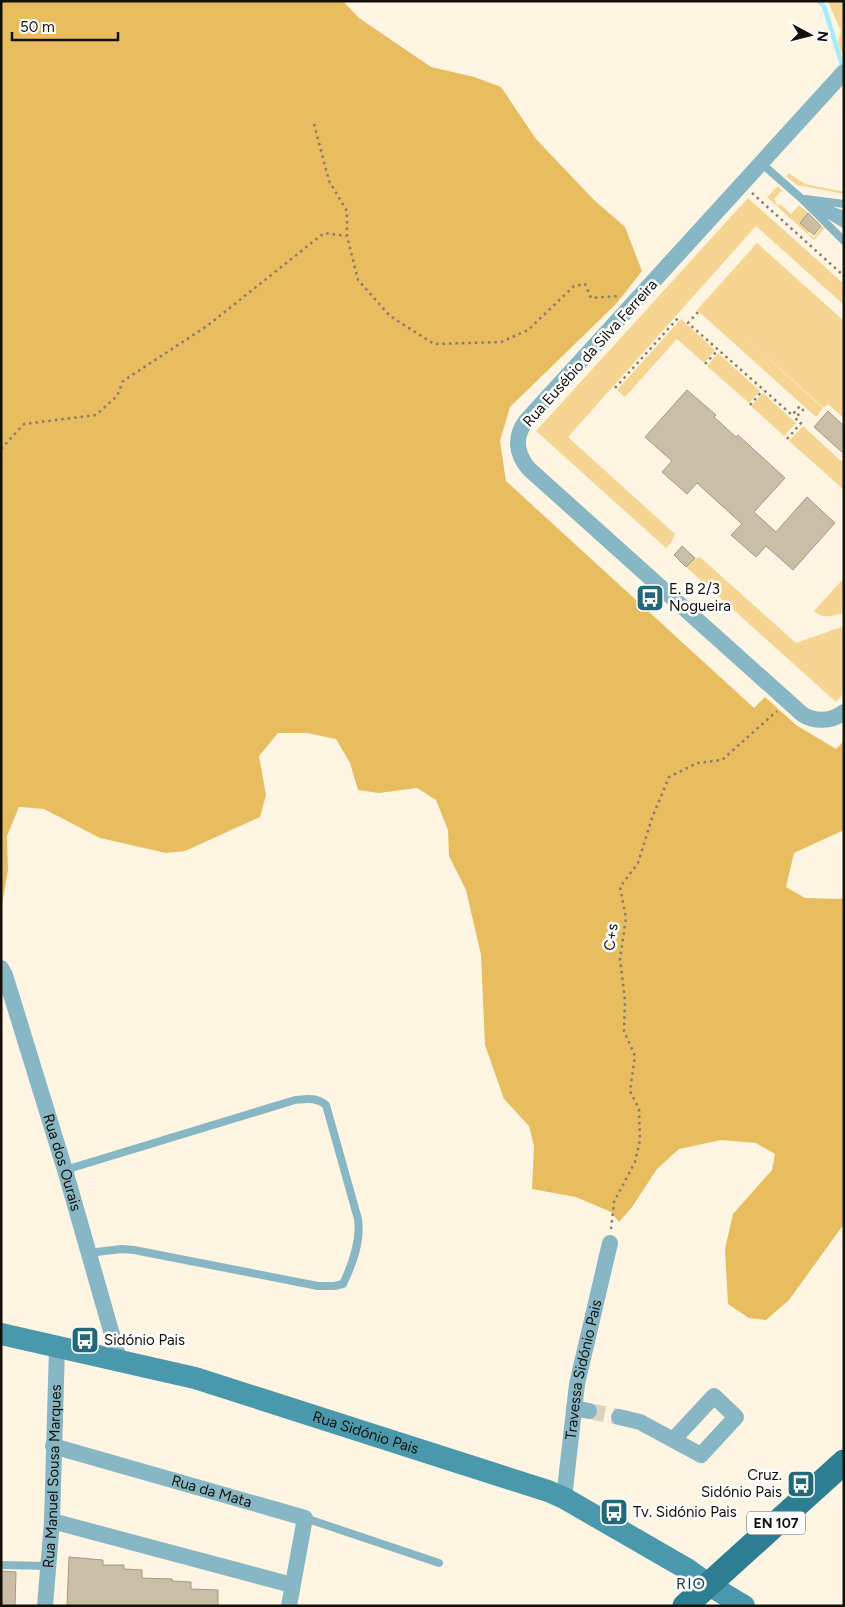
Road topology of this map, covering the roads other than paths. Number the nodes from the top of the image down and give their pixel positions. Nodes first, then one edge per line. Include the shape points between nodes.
1 (840, 76) edge
2 (761, 163) junction
3 (802, 198) junction
4 (844, 204) edge
5 (844, 215) edge
6 (844, 224) edge
7 (844, 241) edge
8 (844, 712) edge
9 (1, 968) edge
10 (65, 1170) junction
11 (610, 1243) road end
12 (88, 1254) junction
13 (1, 1334) edge
14 (57, 1347) junction
15 (118, 1359) junction
16 (618, 1417) tunnel mouth
17 (673, 1440) dead end
18 (53, 1446) junction
19 (844, 1462) edge
20 (564, 1498) junction
21 (305, 1518) junction
22 (52, 1521) junction
23 (439, 1562) dead end
24 (1, 1565) edge
25 (48, 1566) junction
26 (292, 1585) junction
27 (709, 1585) junction
28 (45, 1606) edge
29 (289, 1606) edge
30 (685, 1606) edge
31 (744, 1606) edge

1 - 2 street, Rua Eusébio da Silva Ferreira
2 - 3 lane
2 - 8 street, Rua Eusébio da Silva Ferreira via 523,426 518,441 519,452 529,469 802,714 813,719 833,719
3 - 4 lane
3 - 5 lane
3 - 6 lane
3 - 7 lane
9 - 10 street, Rua dos Ourais
10 - 12 street, Rua dos Ourais
10 - 12 lane via 295,1100 319,1100 326,1105 359,1224 350,1268 343,1284 334,1286 318,1286 134,1250
11 - 20 street, Travessa Sidónio Pais via 577,1384 581,1410
12 - 15 street, Rua dos Ourais
13 - 14 main road, Rua Sidónio Pais
14 - 15 main road, Rua Sidónio Pais
14 - 18 street, Rua Manuel Sousa Marques
15 - 20 main road, Rua Sidónio Pais via 195,1378
16 - 17 street via 640,1422
18 - 21 street, Rua da Mata
18 - 22 street, Rua Manuel Sousa Marques
19 - 27 main road, EN 107
20 - 27 main road, Rua Sidónio Pais
21 - 23 lane
21 - 26 street
22 - 25 street, Rua Manuel Sousa Marques
22 - 26 street
24 - 25 lane
25 - 28 street, Rua Manuel Sousa Marques
26 - 29 street
27 - 30 main road, EN 107
27 - 31 main road, Rua Sidónio Pais

